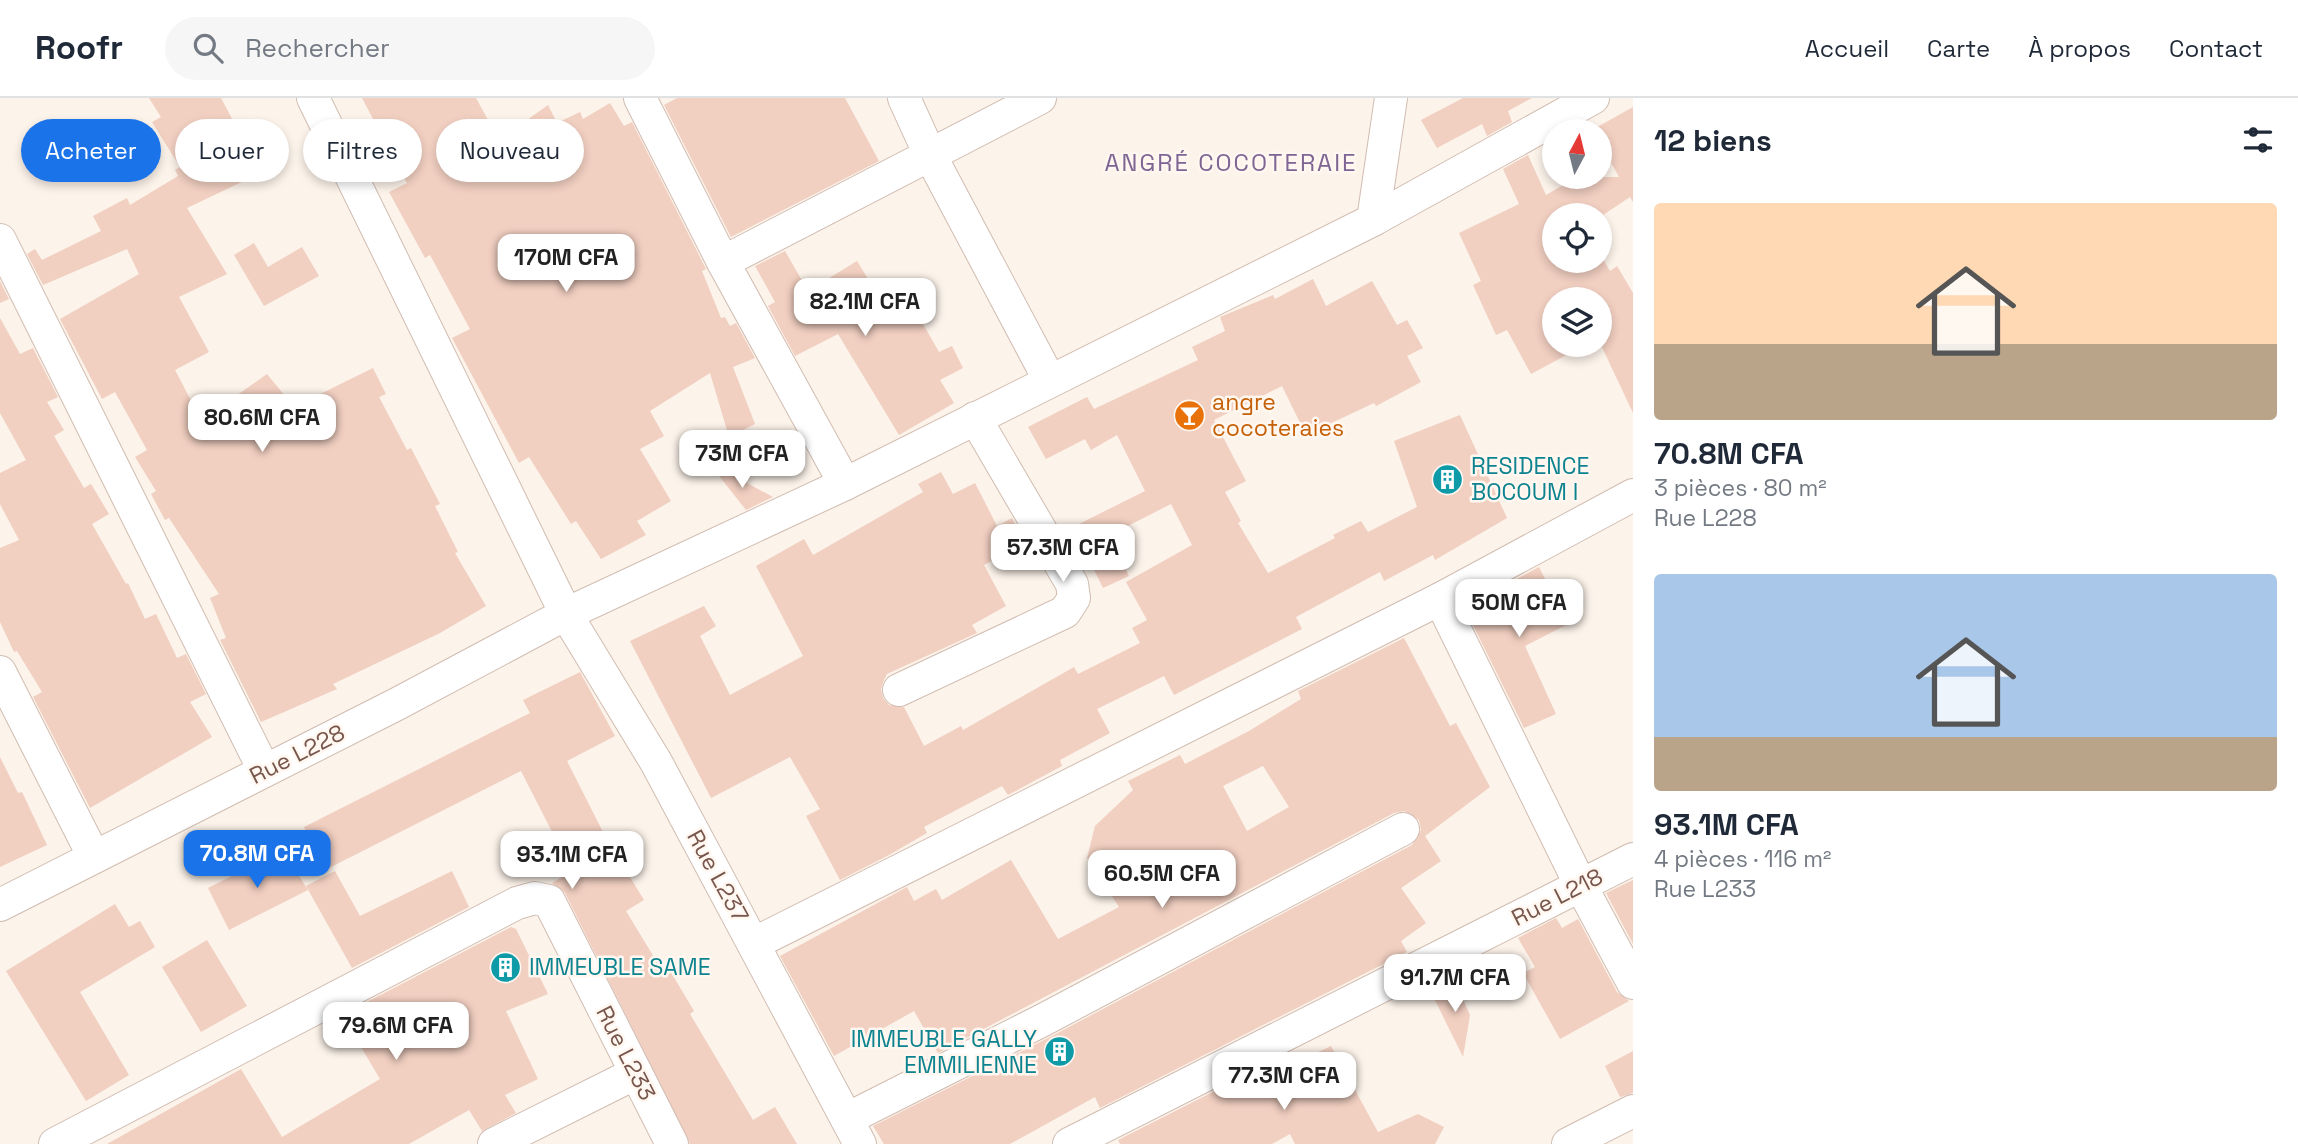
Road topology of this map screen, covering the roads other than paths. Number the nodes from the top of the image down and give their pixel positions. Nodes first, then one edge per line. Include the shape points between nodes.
1 (313, 98) edge
2 (640, 98) edge
3 (904, 98) edge
4 (1040, 98) edge
5 (1391, 98) edge
6 (1585, 100) edge
7 (930, 155) junction
8 (1373, 220) junction
9 (0, 240) edge
10 (723, 262) junction
11 (1050, 381) junction
12 (975, 418) junction
13 (845, 484) junction
14 (1633, 495) edge
15 (1440, 599) junction
16 (579, 607) junction
17 (0, 672) edge
18 (899, 690) dead end
19 (264, 770) junction
20 (1403, 829) dead end
21 (94, 857) junction
22 (1633, 859) edge
23 (1581, 886) junction
24 (0, 905) edge
25 (755, 943) junction
26 (1633, 983) edge
27 (636, 1073) junction
28 (1633, 1111) edge
29 (854, 1132) edge
30 (55, 1144) edge
31 (494, 1144) edge
32 (672, 1144) edge
33 (1069, 1144) edge
34 (1568, 1144) edge

1 - 16 street, Rue L237
2 - 10 street
3 - 7 street
4 - 7 street
5 - 8 street
6 - 8 street, Rue L228
7 - 10 street
7 - 11 street
8 - 11 street, Rue L228
9 - 19 street
10 - 13 street
11 - 12 street, Rue L228
12 - 13 street, Rue L228
12 - 18 street via 1072,584 1074,598 1065,612
13 - 16 street, Rue L228
14 - 15 street
15 - 23 street
15 - 25 street
16 - 19 street, Rue L228
16 - 25 street, Rue L237 via 656,762
17 - 21 street
19 - 21 street, Rue L228
20 - 29 street via 1043,1020
21 - 24 street, Rue L228
22 - 23 street, Rue L218
23 - 26 street
23 - 33 street, Rue L218
25 - 29 street, Rue L237
27 - 30 street, Rue L233 via 550,901 535,898 517,902
27 - 31 street
27 - 32 street, Rue L233
28 - 34 street

